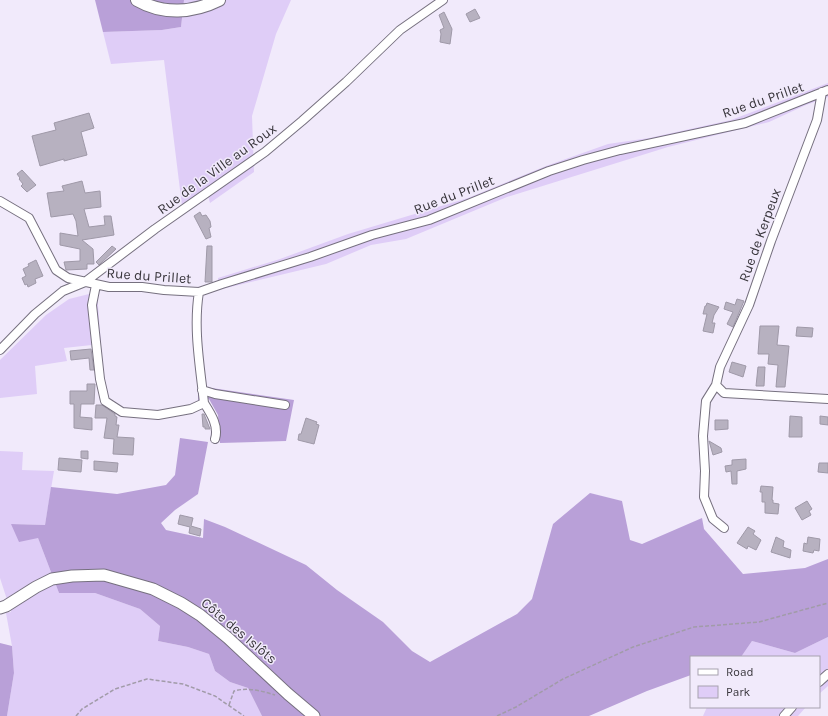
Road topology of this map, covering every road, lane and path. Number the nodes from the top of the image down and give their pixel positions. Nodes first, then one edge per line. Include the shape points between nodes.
1 (138, 0) edge
2 (219, 0) edge
3 (443, 0) edge
4 (825, 91) edge
5 (0, 201) edge
6 (85, 282) junction
7 (96, 285) junction
8 (199, 292) junction
9 (0, 350) edge
10 (716, 385) junction
11 (202, 390) junction
12 (828, 399) edge
13 (204, 402) junction
14 (285, 406) dead end
15 (215, 439) dead end
16 (724, 528) dead end
17 (828, 603) edge
18 (0, 608) edge
19 (828, 674) edge
20 (820, 681) edge
21 (276, 695) dead end
22 (229, 705) junction
23 (791, 708) edge
24 (76, 716) edge
25 (244, 716) edge
26 (314, 716) edge
27 (497, 716) edge
28 (784, 716) edge

1 - 2 main road via 176,11 196,9
3 - 6 street, Rue de la Ville au Roux via 400,30 340,87 265,152
4 - 8 street, Rue du Prillet via 745,123 583,160 549,171 429,220 372,235
4 - 10 street, Rue de Kerpeux via 817,120 770,241 749,305 720,367
5 - 6 street, Rue du Prillet via 29,218 56,270 68,278
6 - 7 street, Rue du Prillet
6 - 9 street, Rue de la Ville au Roux via 58,295 35,314
7 - 8 street, Rue du Prillet
7 - 13 street via 92,305 100,379 106,401 122,412 158,415 191,408
8 - 11 street via 197,331
10 - 12 street via 724,392
10 - 16 street, Rue de Kerpeux via 706,401 703,436 704,497 713,519
11 - 13 street
11 - 14 street
13 - 15 street via 214,419 217,432
17 - 27 path via 758,622 694,627 633,647 563,679
18 - 26 street, Côte des Islôts via 52,579 72,576 104,575 153,589 200,615
19 - 20 street
21 - 22 path via 241,688 234,691
22 - 24 path via 215,696 183,684 147,679 115,688 82,709
22 - 25 path
23 - 28 street

